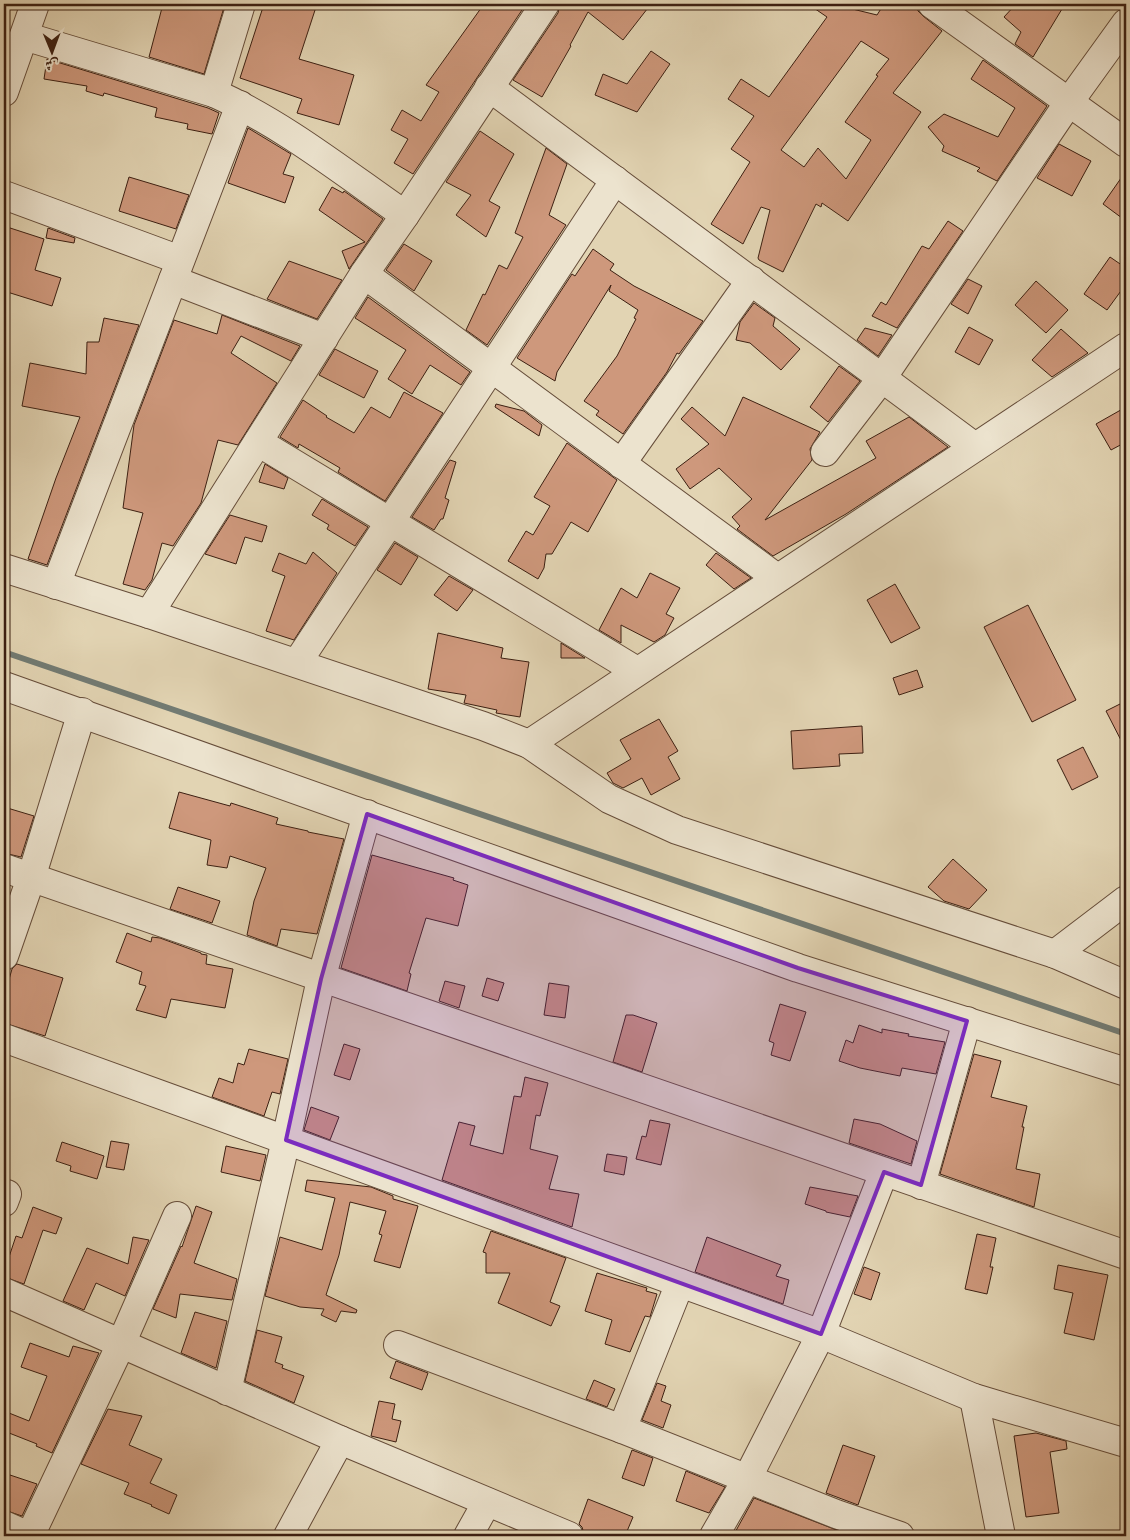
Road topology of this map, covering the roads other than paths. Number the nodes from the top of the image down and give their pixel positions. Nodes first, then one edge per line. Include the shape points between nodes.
1 (36, 4) edge
2 (240, 4) edge
3 (544, 4) edge
4 (932, 4) edge
5 (1126, 23) edge
6 (24, 36) junction
7 (489, 87) junction
8 (4, 92) edge
9 (214, 93) junction
10 (1069, 102) junction
11 (240, 105) junction
12 (1126, 143) edge
13 (615, 180) junction
14 (4, 195) edge
15 (405, 215) junction
16 (176, 270) junction
17 (364, 274) junction
18 (751, 280) junction
19 (324, 338) junction
20 (1126, 347) edge
21 (491, 368) junction
22 (882, 378) junction
23 (258, 442) junction
24 (975, 447) junction
25 (825, 452) dead end
26 (621, 464) junction
27 (390, 522) junction
28 (4, 568) edge
29 (777, 578) junction
30 (56, 585) junction
31 (149, 614) junction
32 (297, 663) junction
33 (637, 671) junction
34 (4, 686) edge
35 (82, 712) junction
36 (529, 744) junction
37 (367, 814) junction
38 (4, 868) edge
39 (31, 878) junction
40 (1126, 900) edge
41 (1055, 954) junction
42 (4, 956) edge
43 (321, 979) junction
44 (1126, 985) edge
45 (967, 1021) junction
46 (4, 1038) edge
47 (1126, 1072) edge
48 (286, 1140) junction
49 (884, 1172) junction
50 (921, 1184) junction
51 (177, 1216) dead end
52 (1126, 1255) edge
53 (680, 1283) junction
54 (4, 1292) edge
55 (820, 1334) junction
56 (121, 1344) junction
57 (398, 1345) dead end
58 (227, 1391) junction
59 (974, 1398) junction
60 (622, 1429) junction
61 (340, 1440) junction
62 (1126, 1443) edge
63 (747, 1479) junction
64 (486, 1502) junction
65 (4, 1525) edge
66 (30, 1536) edge
67 (288, 1536) edge
68 (468, 1536) edge
69 (569, 1536) edge
70 (714, 1536) edge
71 (900, 1536) edge
72 (1000, 1536) edge

1 - 6 street
2 - 9 street
3 - 7 street
4 - 10 street
5 - 10 street
6 - 8 street
6 - 9 street
7 - 13 street
7 - 15 street
9 - 11 street
10 - 12 street
10 - 22 street
11 - 15 street
11 - 16 street
13 - 18 street
13 - 21 street
14 - 16 street
15 - 17 street
16 - 19 street
16 - 30 street
17 - 19 street
17 - 21 street
18 - 22 street
18 - 26 street
19 - 23 street
20 - 24 street
21 - 26 street
21 - 27 street
22 - 24 street
22 - 25 street
23 - 27 street
23 - 31 street
24 - 29 street
26 - 29 street
27 - 32 street
27 - 33 street
28 - 30 street
29 - 33 street
30 - 31 street
31 - 32 street
32 - 36 street
33 - 36 street
34 - 35 street
35 - 37 street
35 - 39 street
36 - 41 street via 609,799 677,830
37 - 43 street
37 - 45 street via 798,968
38 - 39 street
39 - 42 street
39 - 43 street
40 - 41 street
41 - 44 street
43 - 48 street
43 - 49 street
45 - 47 street
45 - 50 street
46 - 48 street
48 - 53 street
48 - 58 street
49 - 50 street
49 - 55 street
50 - 52 street
51 - 56 street
53 - 55 street
53 - 60 street
54 - 56 street
55 - 59 street
55 - 63 street
56 - 58 street
56 - 66 street
57 - 60 street
58 - 61 street
59 - 62 street
59 - 72 street
60 - 63 street
61 - 64 street
61 - 67 street
63 - 70 street
63 - 71 street
64 - 68 street
64 - 69 street
65 - 66 street

